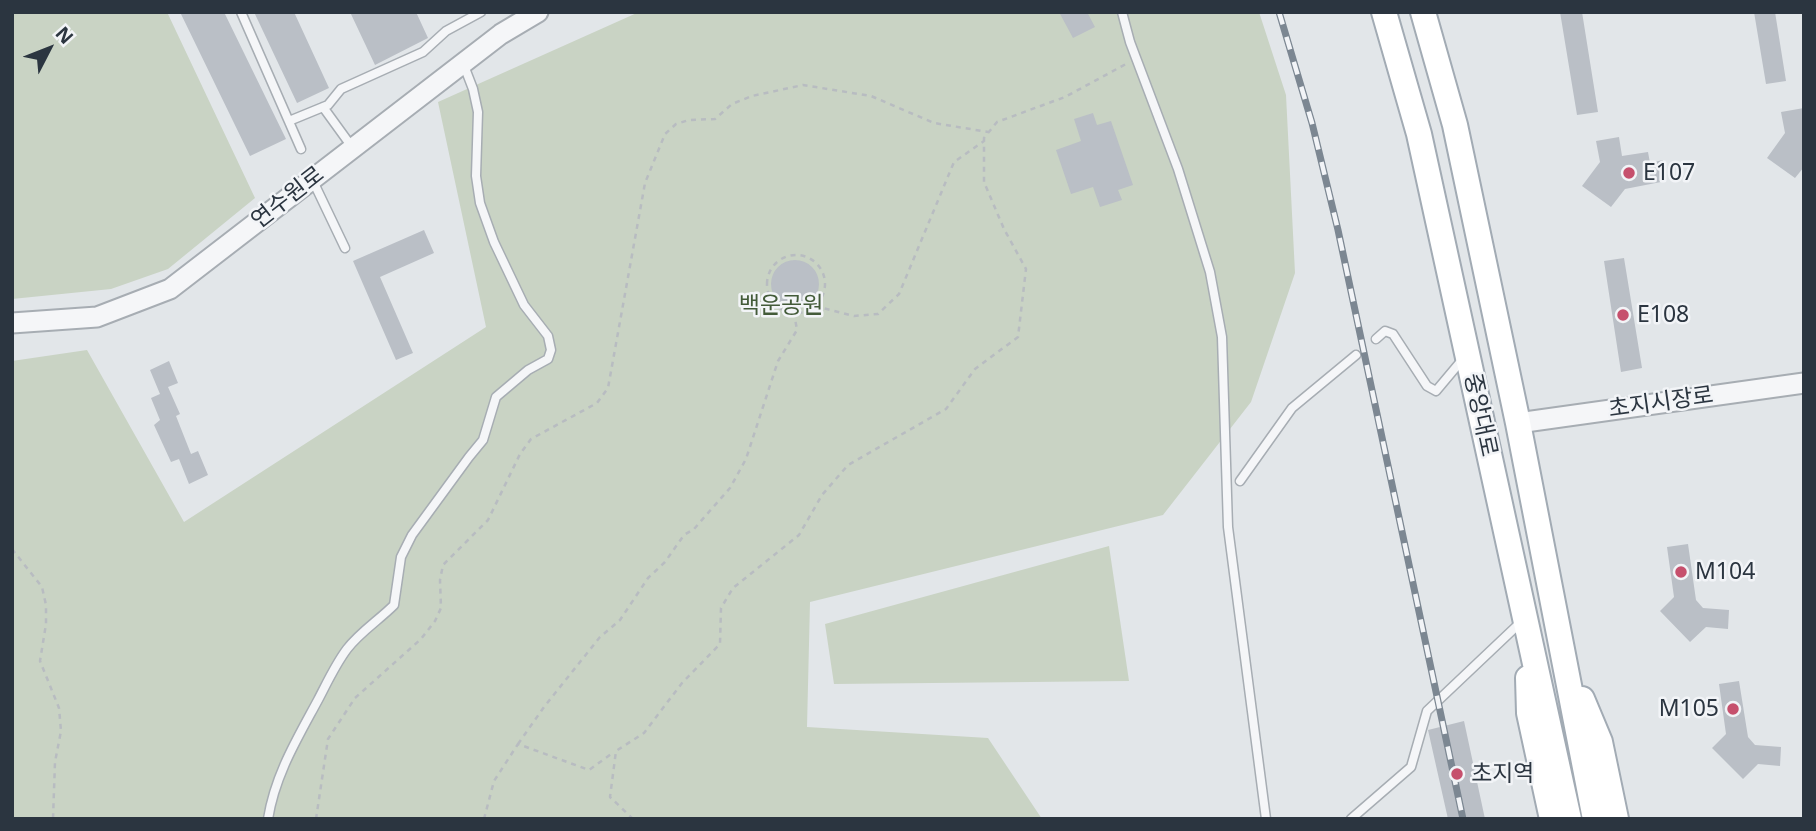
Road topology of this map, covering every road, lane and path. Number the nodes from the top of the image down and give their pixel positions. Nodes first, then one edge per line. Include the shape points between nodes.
1 (241, 12) edge
2 (481, 12) edge
3 (538, 12) edge
4 (1122, 12) edge
5 (1384, 12) edge
6 (1423, 12) edge
7 (1136, 58) junction
8 (463, 63) junction
9 (323, 107) junction
10 (289, 121) junction
11 (988, 132) junction
12 (984, 141) junction
13 (353, 148) junction
14 (301, 149) dead end
15 (312, 179) junction
16 (345, 248) dead end
17 (816, 306) junction
18 (794, 313) junction
19 (12, 323) edge
20 (1376, 339) dead end
21 (1356, 355) dead end
22 (1467, 355) junction
23 (1804, 383) edge
24 (1518, 423) junction
25 (1240, 481) dead end
26 (12, 548) edge
27 (1526, 618) junction
28 (1562, 648) junction
29 (518, 744) junction
30 (616, 751) junction
31 (53, 819) edge
32 (268, 819) edge
33 (316, 819) edge
34 (484, 819) edge
35 (633, 819) edge
36 (1266, 819) edge
37 (1351, 819) edge
38 (1552, 819) edge
39 (1570, 819) edge
40 (1595, 819) edge
41 (1616, 819) edge

1 - 10 lane
2 - 9 lane via 446,30 424,52 341,89
3 - 8 street, 연수원로
4 - 7 lane
5 - 22 main road, 중앙대로 via 1419,134
6 - 24 main road, 중앙대로 via 1455,125
7 - 11 path via 1065,97 997,122
7 - 36 lane via 1210,272 1222,337 1228,527
8 - 13 street, 연수원로
8 - 32 lane via 478,112 480,203 509,275 524,305 548,335 551,350 548,359 496,397 484,440 412,535 401,557 394,605 361,633 331,673 284,765 272,793
9 - 10 lane
9 - 13 lane
10 - 14 lane
11 - 12 path
11 - 33 path via 933,123 871,96 803,85 752,96 715,118 676,124 665,134 645,183 608,388 597,403 531,439 488,520 443,565 441,608 435,621 355,698 328,739
12 - 17 path via 954,162 899,294 878,314 854,316
12 - 30 path via 984,182 1026,269 1018,337 975,369 946,409 848,465 822,495 799,535 733,588 721,608 720,644 682,682 645,733
13 - 15 street, 연수원로
15 - 16 lane
15 - 19 street, 연수원로 via 170,289 97,317
17 - 18 path
17 - 18 path via 825,289 822,269 807,256 787,255 771,267 766,286 774,304
18 - 29 path via 797,330 778,361 746,459 730,488 648,578 620,620 600,637
20 - 22 lane via 1385,331 1393,334 1427,386 1436,391
21 - 25 lane via 1292,408
22 - 27 main road, 중앙대로
23 - 24 street, 초지시장로
24 - 28 main road, 중앙대로
26 - 31 path via 42,587 46,605 40,661 59,708 61,731
27 - 37 lane via 1427,711 1411,767
27 - 38 main road via 1529,713
27 - 39 main road, 중앙대로
28 - 40 main road, 중앙대로
28 - 41 main road via 1600,742
29 - 30 path via 589,770
29 - 34 path via 494,781
30 - 35 path via 610,797

